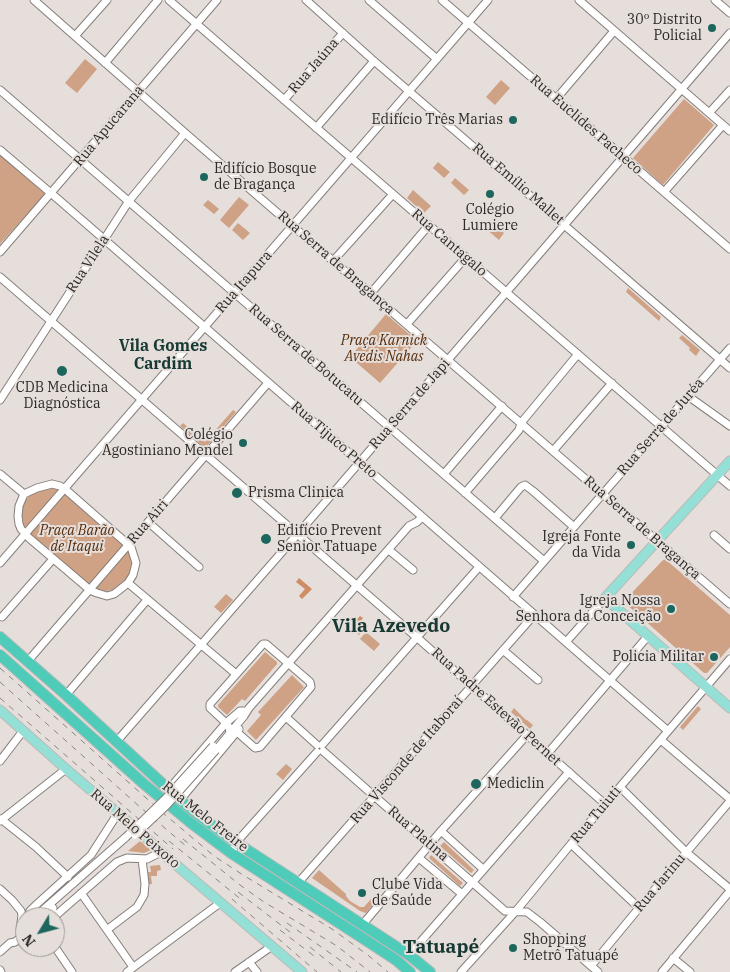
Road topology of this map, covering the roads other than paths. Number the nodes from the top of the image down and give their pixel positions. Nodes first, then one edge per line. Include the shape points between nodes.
1 (35, 0) edge
2 (107, 0) edge
3 (158, 0) edge
4 (169, 0) edge
5 (217, 0) edge
6 (307, 0) edge
7 (369, 0) edge
8 (442, 0) edge
9 (488, 0) edge
10 (579, 0) edge
11 (715, 0) edge
12 (730, 13) edge
13 (468, 23) junction
14 (197, 24) junction
15 (614, 31) junction
16 (343, 32) junction
17 (730, 34) edge
18 (75, 36) junction
19 (437, 59) junction
20 (374, 61) junction
21 (105, 63) junction
22 (681, 89) junction
23 (0, 90) edge
24 (730, 90) edge
25 (138, 91) junction
26 (410, 91) junction
27 (556, 99) junction
28 (284, 100) junction
29 (709, 113) junction
30 (723, 125) junction
31 (316, 128) junction
32 (730, 131) edge
33 (185, 133) junction
34 (0, 150) edge
35 (623, 157) junction
36 (351, 158) junction
37 (81, 159) junction
38 (664, 192) junction
39 (51, 193) junction
40 (393, 194) junction
41 (129, 201) junction
42 (429, 225) junction
43 (564, 225) junction
44 (293, 226) junction
45 (104, 239) junction
46 (730, 249) edge
47 (0, 252) edge
48 (466, 257) junction
49 (334, 261) junction
50 (0, 277) edge
51 (235, 292) junction
52 (506, 292) junction
53 (371, 293) junction
54 (51, 321) junction
55 (407, 324) junction
56 (205, 327) junction
57 (730, 348) edge
58 (578, 354) junction
59 (720, 359) junction
60 (448, 360) junction
61 (730, 368) edge
62 (268, 383) junction
63 (612, 383) junction
64 (688, 396) junction
65 (0, 400) edge
66 (142, 400) junction
67 (502, 406) junction
68 (521, 423) junction
69 (662, 426) junction
70 (730, 426) edge
71 (390, 427) junction
72 (553, 451) junction
73 (206, 455) junction
74 (730, 461) edge
75 (360, 462) junction
76 (0, 474) edge
77 (444, 474) junction
78 (718, 475) junction
79 (730, 486) edge
80 (65, 489) junction
81 (465, 493) junction
82 (24, 494) junction
83 (603, 494) junction
84 (419, 514) junction
85 (495, 518) junction
86 (148, 522) junction
87 (574, 527) junction
88 (25, 534) junction
89 (298, 534) junction
90 (714, 535) dead end
91 (657, 541) junction
92 (129, 544) junction
93 (730, 549) edge
94 (388, 550) junction
95 (53, 559) junction
96 (544, 561) junction
97 (0, 563) edge
98 (479, 566) junction
99 (199, 567) dead end
100 (412, 570) dead end
101 (128, 583) junction
102 (357, 586) junction
103 (90, 590) junction
104 (513, 596) junction
105 (605, 598) junction
106 (148, 600) junction
107 (730, 604) edge
108 (534, 615) junction
109 (2, 618) dead end
110 (648, 636) junction
111 (0, 637) edge
112 (417, 638) junction
113 (566, 642) junction
114 (201, 645) junction
115 (503, 650) junction
116 (0, 655) edge
117 (730, 659) edge
118 (28, 661) junction
119 (289, 664) junction
120 (23, 674) junction
121 (236, 674) junction
122 (538, 680) dead end
123 (610, 680) junction
124 (472, 686) junction
125 (706, 686) junction
126 (66, 695) junction
127 (730, 708) edge
128 (0, 710) edge
129 (247, 711) junction
130 (286, 717) junction
131 (231, 729) junction
132 (23, 731) junction
133 (668, 731) junction
134 (526, 735) junction
135 (661, 740) junction
136 (117, 741) junction
137 (320, 748) junction
138 (548, 753) junction
139 (0, 761) edge
140 (66, 769) junction
141 (569, 772) junction
142 (620, 787) junction
143 (169, 789) junction
144 (375, 797) junction
145 (180, 800) junction
146 (730, 800) edge
147 (606, 805) junction
148 (118, 813) junction
149 (1, 820) edge
150 (441, 831) junction
151 (128, 839) junction
152 (236, 843) junction
153 (430, 844) junction
154 (571, 844) junction
155 (161, 852) junction
156 (686, 852) junction
157 (231, 853) junction
158 (419, 858) junction
159 (142, 859) junction
160 (483, 869) junction
161 (68, 877) junction
162 (472, 882) junction
163 (298, 883) junction
164 (0, 889) edge
165 (730, 890) edge
166 (81, 893) junction
167 (462, 894) junction
168 (220, 903) junction
169 (18, 907) edge
170 (34, 907) edge
171 (47, 907) edge
172 (54, 907) edge
173 (65, 907) edge
174 (639, 908) junction
175 (516, 911) junction
176 (363, 924) junction
177 (108, 929) junction
178 (15, 936) edge
179 (272, 946) junction
180 (0, 952) edge
181 (409, 954) junction
182 (62, 957) edge
183 (674, 958) junction
184 (249, 962) junction
185 (591, 966) junction
186 (130, 970) edge
187 (72, 972) edge
188 (236, 972) edge
189 (257, 972) edge
190 (302, 972) edge
191 (410, 972) edge
192 (430, 972) edge
193 (461, 972) edge
194 (598, 972) edge
195 (662, 972) edge
196 (690, 972) edge

1 - 18 street, Rua Serra de Bragança
2 - 18 street
3 - 21 street
4 - 14 street, Rua Cantagalo
5 - 14 street, Rua Apucarana
6 - 16 street, Rua Emílio Mallet
7 - 19 street
8 - 13 street, Rua Euclides Pacheco
9 - 13 street, Rua Itapura
10 - 15 street
11 - 12 street
13 - 19 street, Rua Itapura
13 - 27 street, Rua Euclides Pacheco
14 - 25 street, Rua Apucarana
14 - 28 street, Rua Cantagalo
15 - 22 street
15 - 27 street
16 - 20 street, Rua Emílio Mallet
16 - 28 street, Rua Jaúna
17 - 22 street
18 - 21 street, Rua Serra de Bragança
19 - 26 street, Rua Itapura
20 - 26 street, Rua Emílio Mallet
20 - 31 street
21 - 25 street, Rua Serra de Bragança
22 - 29 street
22 - 35 street, Rua Serra de Japi
23 - 37 street, Rua Serra de Botucatu
24 - 29 street
25 - 33 street, Rua Serra de Bragança
25 - 37 street, Rua Apucarana
26 - 36 street, Rua Itapura
26 - 43 street, Rua Emílio Mallet
27 - 35 street, Rua Euclides Pacheco
28 - 31 street, Rua Cantagalo
29 - 30 street
30 - 32 street
30 - 38 street
31 - 36 street, Rua Cantagalo
33 - 41 street, Rua Vilela
33 - 44 street, Rua Serra de Bragança
34 - 39 street, Rua Tijuco Preto
35 - 38 street, Rua Euclides Pacheco
35 - 43 street, Rua Serra de Japi
36 - 40 street, Rua Cantagalo
36 - 44 street, Rua Itapura
37 - 39 street, Rua Apucarana
37 - 41 street, Rua Serra de Botucatu
38 - 46 street, Rua Euclides Pacheco
39 - 45 street, Rua Tijuco Preto
39 - 47 street, Rua Apucarana
40 - 42 street, Rua Cantagalo
40 - 49 street
41 - 45 street, Rua Vilela
41 - 51 street, Rua Serra de Botucatu
42 - 48 street, Rua Cantagalo
42 - 53 street
43 - 52 street, Rua Serra de Japi
43 - 59 street, Rua Emílio Mallet
44 - 49 street, Rua Serra de Bragança
44 - 51 street, Rua Itapura
45 - 54 street, Rua Vilela
45 - 56 street, Rua Tijuco Preto
48 - 52 street, Rua Cantagalo
48 - 55 street
49 - 53 street, Rua Serra de Bragança
50 - 54 street, Rua Padre Estevão Pernet
51 - 56 street, Rua Itapura
51 - 71 street, Rua Serra de Botucatu
52 - 58 street, Rua Cantagalo
52 - 60 street, Rua Serra de Japi
53 - 55 street, Rua Serra de Bragança
54 - 65 street, Rua Vilela
54 - 66 street, Rua Padre Estevão Pernet
55 - 60 street, Rua Serra de Bragança
56 - 62 street, Rua Tijuco Preto
56 - 66 street, Rua Itapura
57 - 59 street, Rua Serra de Juréa
58 - 63 street, Rua Cantagalo
58 - 68 street
59 - 61 street, Rua Emílio Mallet
59 - 64 street, Rua Serra de Juréa
60 - 67 street, Rua Serra de Bragança
60 - 71 street, Rua Serra de Japi
62 - 73 street, Rua Airi
62 - 75 street, Rua Tijuco Preto
63 - 69 street, Rua Cantagalo
63 - 72 street
64 - 69 street, Rua Serra de Juréa
64 - 70 street
66 - 73 street, Rua Padre Estevão Pernet
66 - 80 street, Rua Itapura
67 - 68 street, Rua Serra de Bragança
67 - 77 street
68 - 72 street, Rua Serra de Bragança
68 - 81 street via 519,430
69 - 78 street, Rua Cantagalo
69 - 83 street, Rua Serra de Juréa
71 - 75 street, Rua Serra de Japi
71 - 77 street, Rua Serra de Botucatu
72 - 83 street, Rua Serra de Bragança
73 - 86 street, Rua Airi
73 - 89 street, Rua Padre Estevão Pernet
74 - 78 main road
75 - 84 street, Rua Tijuco Preto
75 - 89 street, Rua Serra de Japi
76 - 82 street
77 - 81 street, Rua Serra de Botucatu
78 - 79 street, Rua Cantagalo
78 - 91 main road
80 - 82 street via 52,484
80 - 88 street, Rua Itapura
80 - 92 street
81 - 85 street, Rua Serra de Botucatu
82 - 88 street via 18,516
83 - 87 street, Rua Serra de Juréa
83 - 91 street, Rua Serra de Bragança
84 - 94 street via 417,522 409,526
84 - 98 street, Rua Tijuco Preto
85 - 87 street via 525,485
85 - 96 street, Rua Serra de Botucatu
86 - 92 street, Rua Airi
86 - 99 street
87 - 96 street, Rua Serra de Juréa
88 - 95 street
88 - 97 street, Rua Itapura
89 - 102 street, Rua Padre Estevão Pernet
89 - 114 street, Rua Serra de Japi
90 - 93 street
91 - 105 main road
91 - 107 street, Rua Serra de Bragança
92 - 101 street via 136,563
92 - 103 street, Rua Airi
94 - 100 street
94 - 102 street
95 - 103 street
95 - 109 street
96 - 104 street, Rua Serra de Juréa
98 - 104 street, Rua Tijuco Preto
98 - 112 street
101 - 103 street via 107,596
101 - 106 street
102 - 112 street, Rua Padre Estevão Pernet
102 - 119 street
103 - 118 street, Rua Airi
104 - 108 street, Rua Tijuco Preto
105 - 110 main road
105 - 113 street
106 - 114 street
106 - 126 street
108 - 113 street, Rua Tijuco Preto
108 - 115 street, Rua Visconde de Itaboraí
110 - 123 street
110 - 125 main road
111 - 118 highway, Rua Melo Freire
112 - 124 street, Rua Padre Estevão Pernet
112 - 137 street
113 - 123 street, Rua Tijuco Preto
114 - 121 street
114 - 136 street, Rua Serra de Japi
115 - 122 street
115 - 124 street, Rua Visconde de Itaboraí
116 - 120 highway, Rua Melo Freire
117 - 125 street, Rua Tuiuti
118 - 126 highway, Rua Melo Freire
119 - 121 street via 265,643
119 - 129 street
119 - 130 street via 311,686
120 - 136 highway via 32,678 106,745
120 - 157 highway, Rua Melo Freire via 144,784
121 - 131 street via 210,704 210,708
123 - 133 street, Rua Tijuco Preto
123 - 138 street
124 - 134 street, Rua Padre Estevão Pernet
124 - 144 street, Rua Visconde de Itaboraí
125 - 127 main road
125 - 133 street, Rua Tuiuti
126 - 136 highway, Rua Melo Freire
128 - 132 main road, Rua Melo Peixoto
129 - 131 street via 246,721
129 - 131 street via 240,711
130 - 131 street via 257,748
130 - 137 street, Rua Platina
131 - 143 street
131 - 145 street
131 - 151 street, bridge
132 - 139 street
132 - 140 main road, Rua Melo Peixoto
133 - 135 street, Rua Tuiuti
134 - 138 street, Rua Padre Estevão Pernet
134 - 150 street
135 - 142 street, Rua Tuiuti
135 - 146 street
136 - 143 highway, Rua Melo Freire
137 - 144 street, Rua Platina
137 - 152 street
138 - 141 street, Rua Padre Estevão Pernet
140 - 148 main road, Rua Melo Peixoto
140 - 149 street
141 - 147 street, Rua Padre Estevão Pernet
141 - 160 street
142 - 147 street, Rua Tuiuti
142 - 156 street
143 - 145 highway, Rua Melo Freire
144 - 153 street, Rua Platina
144 - 163 street, Rua Visconde de Itaboraí
145 - 152 highway, Rua Melo Freire
146 - 156 street, Rua Jarinu
147 - 154 street, Rua Tuiuti
148 - 155 main road, Rua Melo Peixoto
148 - 161 street via 91,856
149 - 161 street
150 - 153 street
150 - 160 street
151 - 171 street
151 - 172 street
152 - 157 street
152 - 163 highway, Rua Melo Freire
153 - 158 street
153 - 162 street, Rua Platina
154 - 174 street
154 - 175 street, Rua Tuiuti
155 - 159 street
155 - 168 main road, Rua Melo Peixoto
156 - 165 street
156 - 174 street, Rua Jarinu
157 - 191 highway, Rua Melo Freire via 368,941
158 - 167 street
158 - 176 street
159 - 166 street via 128,858 117,862
159 - 177 street via 144,895 137,907
160 - 162 street
161 - 170 street
162 - 167 street
162 - 175 street, Rua Platina via 505,911
163 - 176 highway, Rua Melo Freire
164 - 169 street
165 - 183 street
166 - 173 street
166 - 177 street
167 - 181 street
168 - 179 main road, Rua Melo Peixoto
168 - 186 street
174 - 185 street, Rua Jarinu
175 - 185 street, Rua Platina via 527,912
175 - 193 street, Rua Tuiuti
176 - 181 highway, Rua Melo Freire
177 - 186 street
178 - 180 street
179 - 184 street
179 - 190 main road, Rua Melo Peixoto
181 - 192 highway, Rua Melo Freire
182 - 187 street
183 - 195 street
183 - 196 street
184 - 188 street
184 - 189 street
185 - 194 street, Rua Platina

